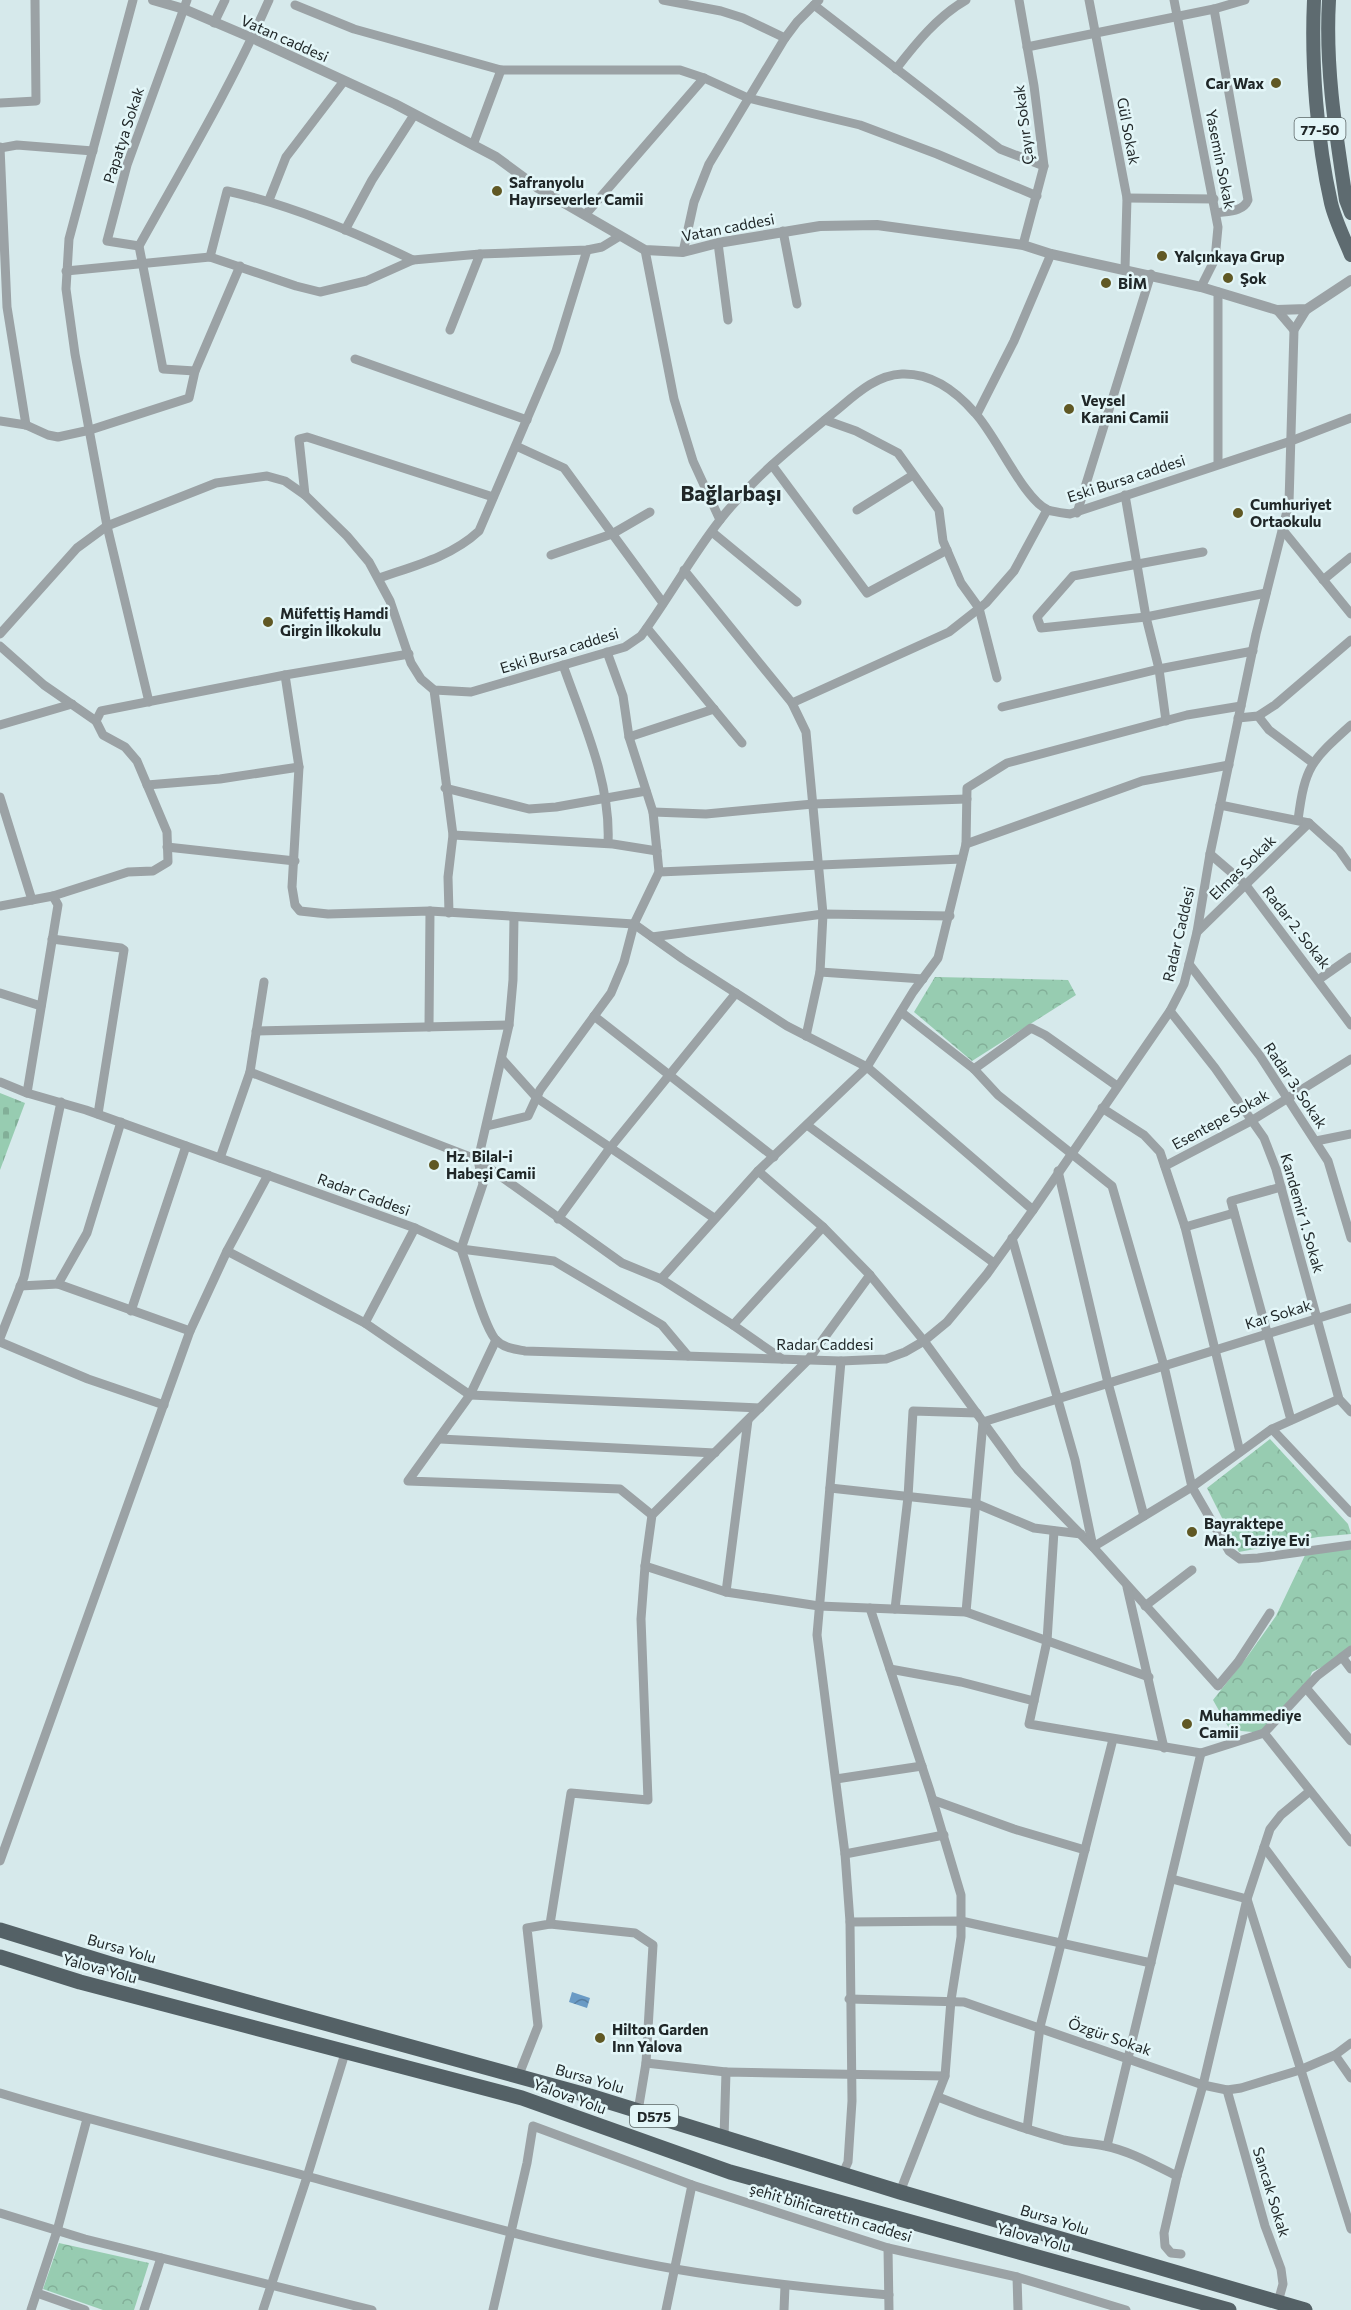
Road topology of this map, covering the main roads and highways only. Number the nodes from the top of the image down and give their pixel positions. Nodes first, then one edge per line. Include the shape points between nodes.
1 (1314, 0) edge
2 (1329, 0) edge
3 (1351, 213) edge
4 (1351, 255) edge
5 (0, 1930) edge
6 (0, 1957) edge
7 (1229, 2310) edge
8 (1305, 2310) edge

1 - 4 main road, 77-50 via 1312,35 1318,117 1331,204
2 - 3 main road, 77-50 via 1327,35 1333,115
5 - 8 highway, Bursa Yolu / D575 via 518,2076
6 - 7 highway, Yalova Yolu / D575 via 80,1982 522,2098 730,2172

